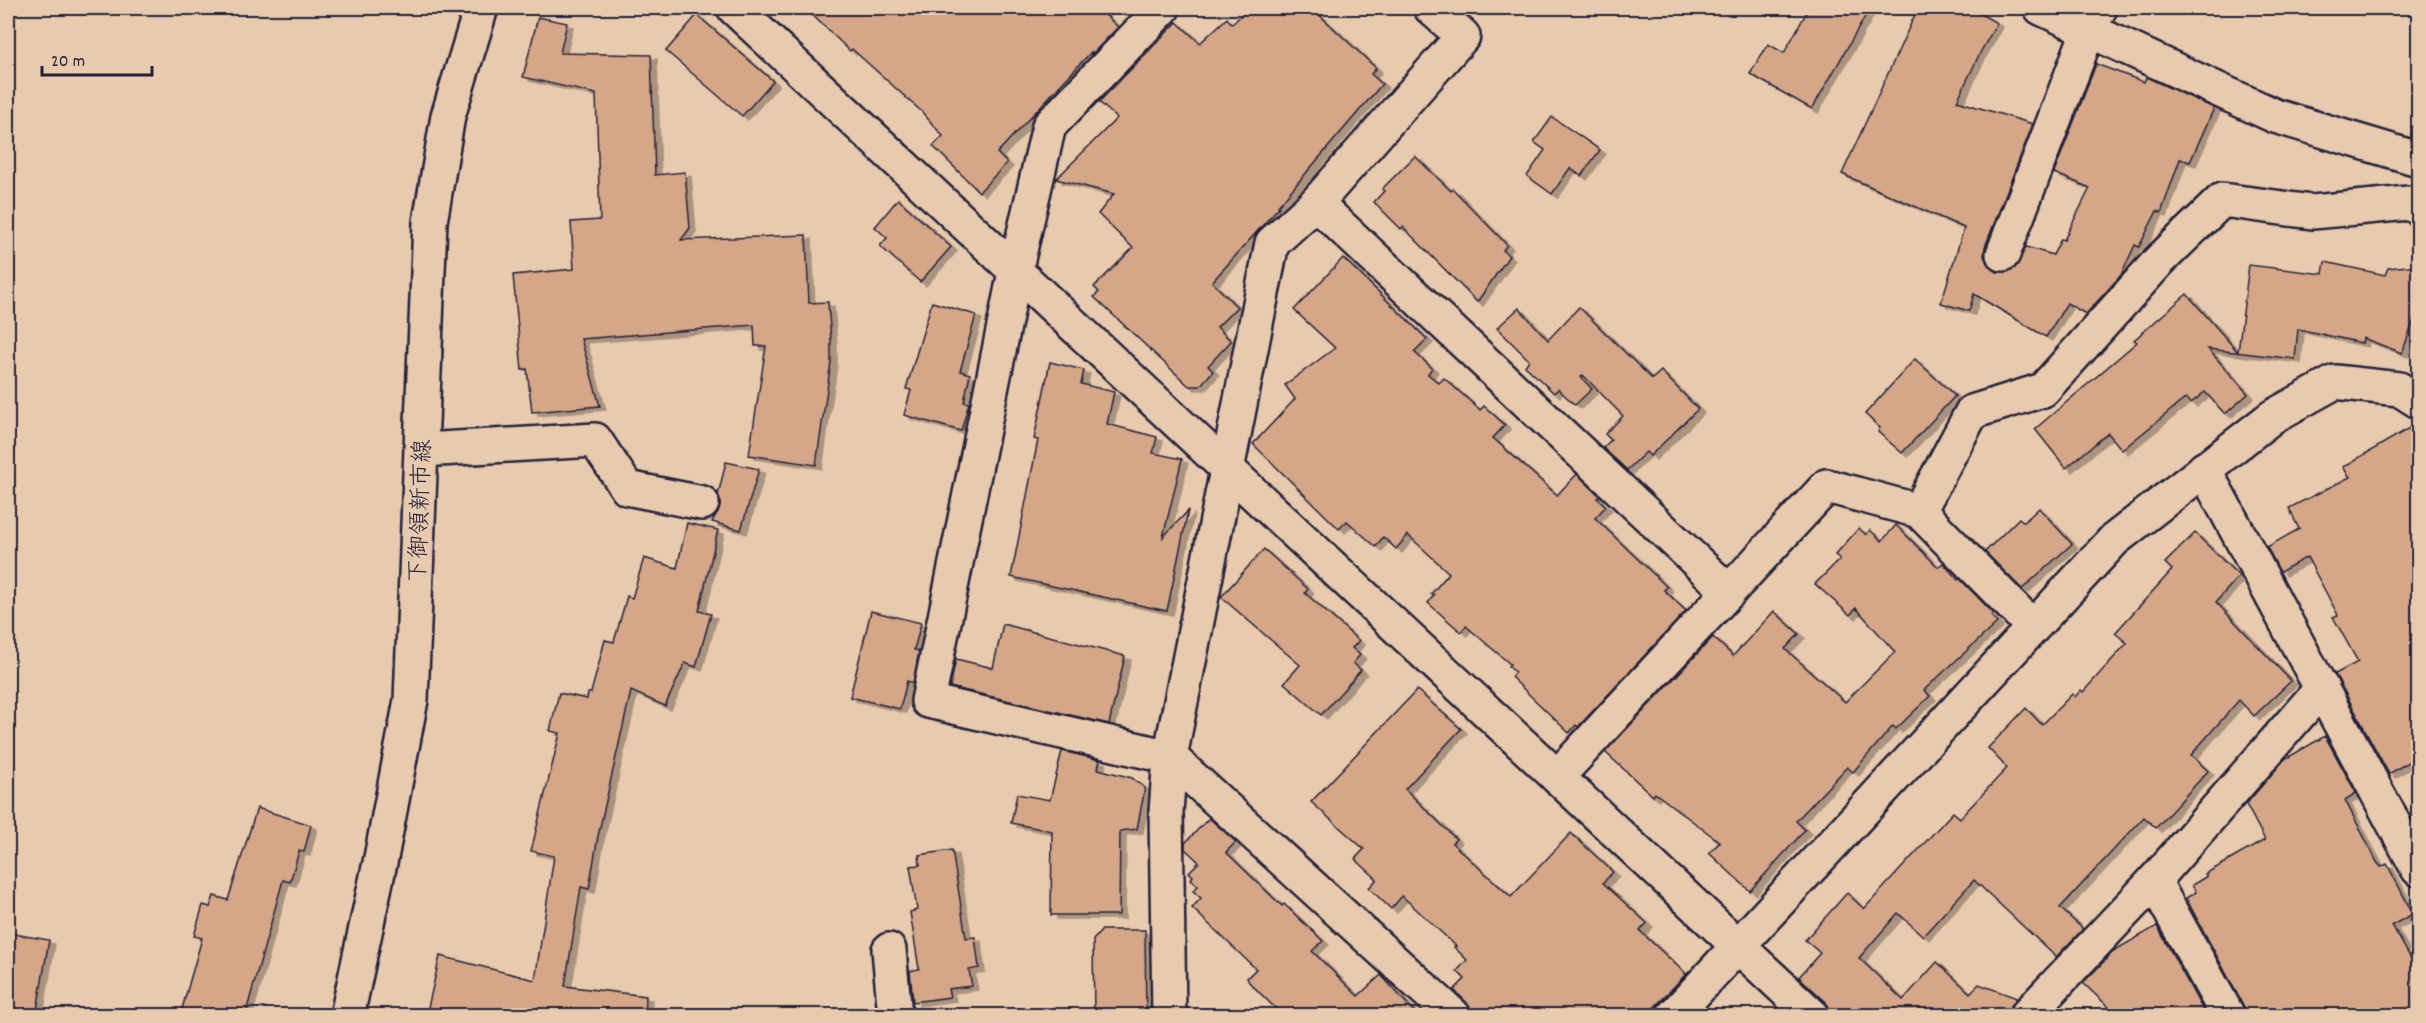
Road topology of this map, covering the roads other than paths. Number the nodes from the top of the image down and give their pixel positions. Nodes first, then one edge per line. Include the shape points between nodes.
1 (481, 8) edge
2 (734, 8) edge
3 (1431, 8) edge
4 (2041, 8) edge
5 (1147, 13) edge
6 (2095, 18) edge
7 (2418, 159) edge
8 (1316, 203) junction
9 (2418, 208) edge
10 (2003, 254) dead end
11 (1015, 272) junction
12 (2418, 401) edge
13 (422, 450) junction
14 (1228, 469) junction
15 (2204, 470) junction
16 (702, 503) dead end
17 (1919, 511) junction
18 (1729, 592) junction
19 (2033, 627) junction
20 (2322, 688) junction
21 (1170, 757) junction
22 (1557, 777) junction
23 (2418, 869) edge
24 (2154, 881) junction
25 (1738, 946) junction
26 (888, 950) dead end
27 (347, 1016) edge
28 (895, 1016) edge
29 (1169, 1016) edge
30 (1455, 1016) edge
31 (1673, 1016) edge
32 (1813, 1016) edge
33 (2026, 1016) edge
34 (2228, 1016) edge

1 - 13 street, 下御領新市線 via 448,116 429,222
2 - 11 street
3 - 8 street via 1463,36
4 - 6 street
5 - 11 street via 1049,126
6 - 7 street via 2275,116
6 - 10 street
8 - 14 street via 1272,243
8 - 18 street
9 - 17 street via 2409,203 2312,212 2222,200 2160,260 2043,390 1972,412
11 - 14 street
11 - 21 street via 928,701
12 - 15 street via 2399,389 2335,382 2272,417
13 - 16 street via 596,440 627,488
13 - 27 street, 下御領新市線 via 411,700
14 - 21 street
14 - 22 street
15 - 19 street via 2114,540
15 - 20 street
17 - 18 street via 1827,486
17 - 19 street
18 - 22 street
19 - 25 street
20 - 23 street
20 - 24 street
21 - 29 street via 1166,812
21 - 30 street
22 - 25 street
24 - 33 street
24 - 34 street
25 - 31 street
25 - 32 street
26 - 28 street

